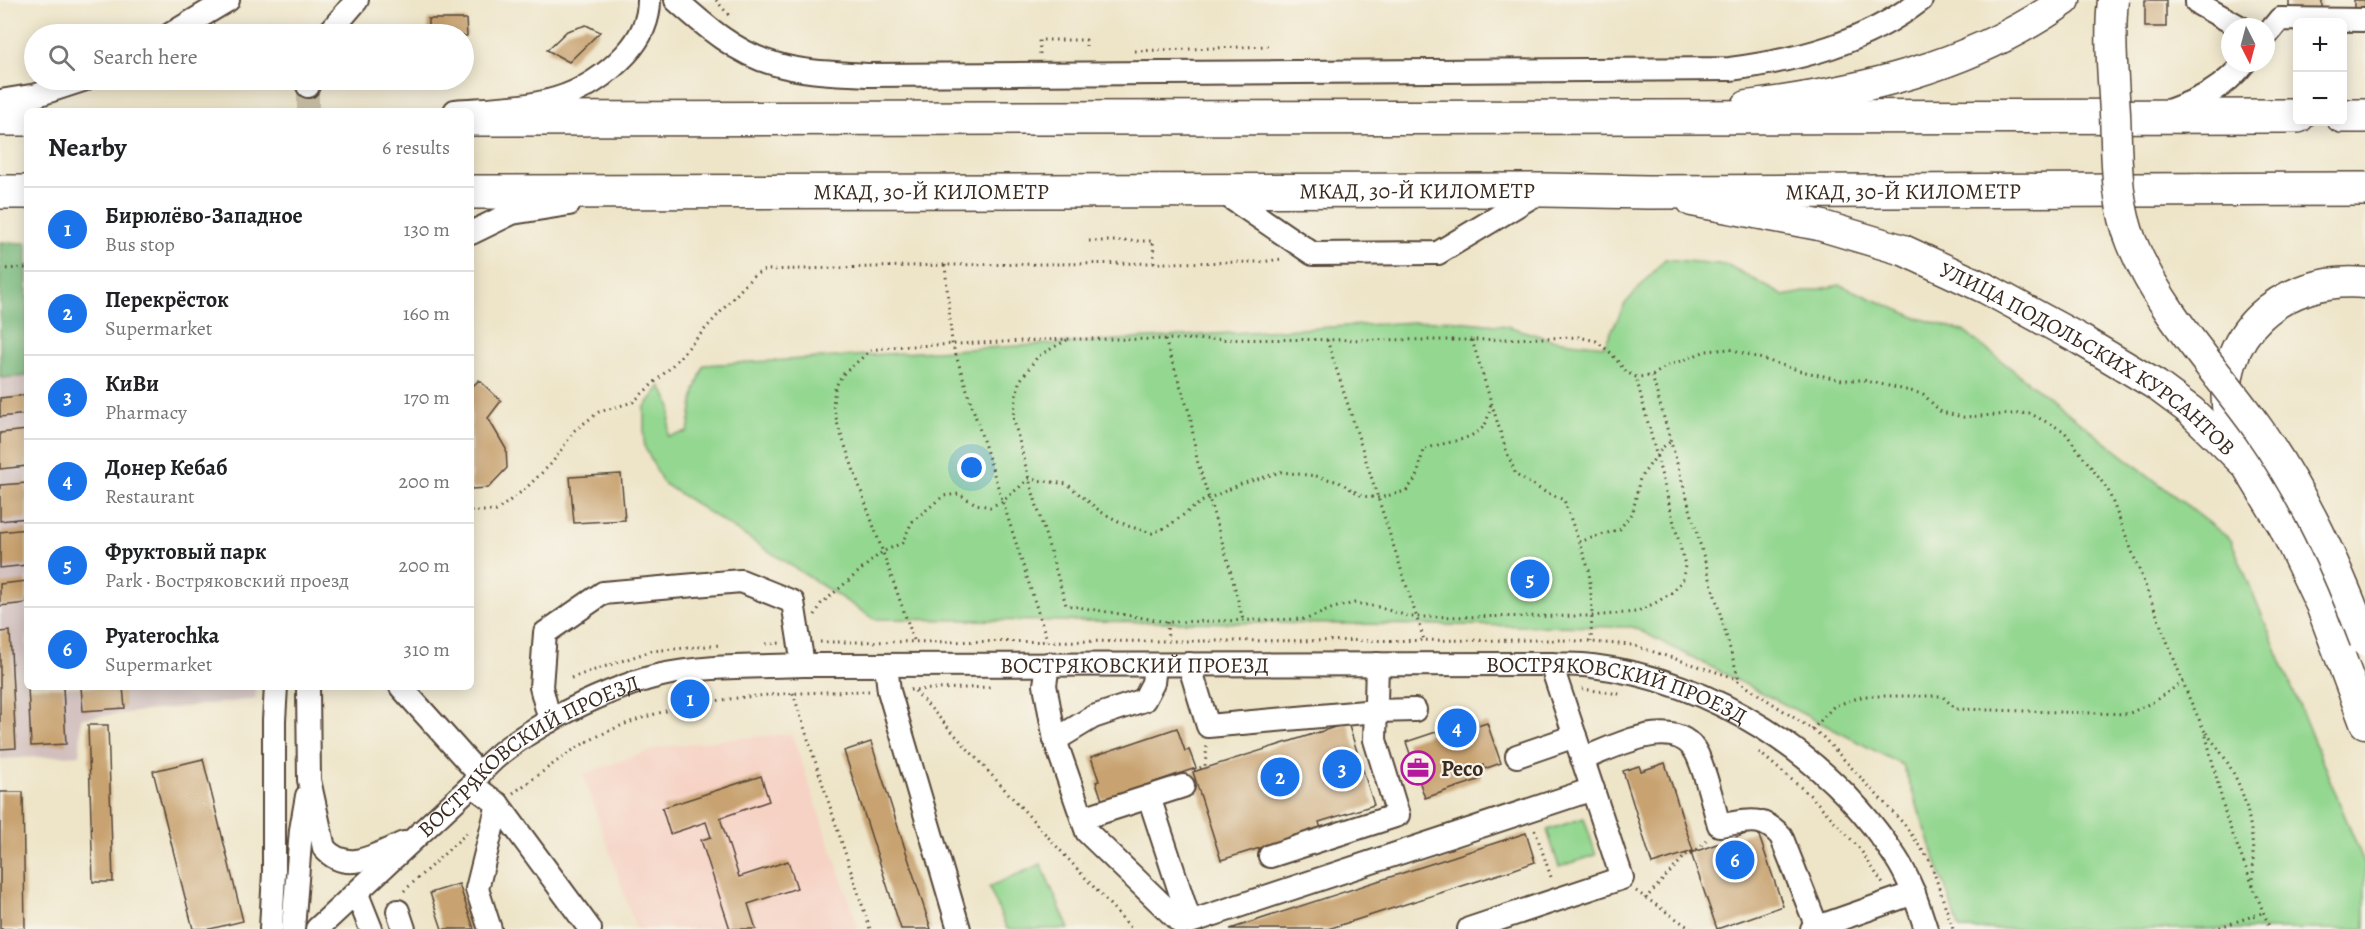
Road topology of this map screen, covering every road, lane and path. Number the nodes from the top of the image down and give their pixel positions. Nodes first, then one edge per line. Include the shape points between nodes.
1 (228, 0) edge
2 (357, 0) edge
3 (649, 0) edge
4 (676, 0) edge
5 (716, 0) edge
6 (1921, 0) edge
7 (2065, 0) edge
8 (2113, 0) edge
9 (2197, 0) edge
10 (2338, 10) edge
11 (2224, 18) edge
12 (2275, 18) edge
13 (2365, 20) edge
14 (188, 24) edge
15 (337, 24) edge
16 (738, 27) dead end
17 (1086, 46) dead end
18 (1268, 46) dead end
19 (1131, 51) dead end
20 (1051, 54) dead end
21 (2237, 72) edge
22 (52, 90) edge
23 (0, 101) edge
24 (474, 109) edge
25 (2293, 116) edge
26 (2347, 116) edge
27 (2365, 116) edge
28 (2152, 117) junction
29 (1648, 118) junction
30 (0, 119) edge
31 (24, 119) edge
32 (474, 119) edge
33 (2365, 189) edge
34 (1219, 190) junction
35 (1544, 190) junction
36 (708, 191) junction
37 (0, 192) edge
38 (24, 192) edge
39 (474, 192) edge
40 (1648, 192) junction
41 (0, 199) edge
42 (24, 202) edge
43 (474, 232) edge
44 (1089, 242) dead end
45 (1313, 254) junction
46 (1154, 263) junction
47 (945, 265) junction
48 (0, 268) edge
49 (24, 268) edge
50 (2365, 283) edge
51 (1068, 339) junction
52 (1165, 340) junction
53 (1327, 340) junction
54 (1472, 340) junction
55 (952, 344) junction
56 (1652, 376) junction
57 (1636, 377) junction
58 (1491, 403) junction
59 (1670, 442) junction
60 (1657, 456) junction
61 (2247, 466) junction
62 (1029, 479) junction
63 (1379, 498) junction
64 (1209, 499) junction
65 (1002, 501) junction
66 (474, 511) edge
67 (1579, 542) junction
68 (882, 552) junction
69 (1592, 616) junction
70 (1417, 617) junction
71 (1243, 620) junction
72 (1167, 622) junction
73 (914, 640) dead end
74 (1047, 640) dead end
75 (1424, 640) junction
76 (2365, 641) edge
77 (799, 642) junction
78 (1591, 642) junction
79 (616, 663) dead end
80 (1048, 664) junction
81 (1189, 664) junction
82 (1377, 664) junction
83 (1551, 664) junction
84 (886, 665) junction
85 (1155, 665) junction
86 (803, 666) junction
87 (571, 678) dead end
88 (1740, 682) junction
89 (2183, 682) junction
90 (998, 687) dead end
91 (276, 690) edge
92 (308, 690) edge
93 (403, 690) edge
94 (914, 690) junction
95 (889, 691) junction
96 (793, 693) junction
97 (1415, 710) dead end
98 (1376, 711) junction
99 (550, 721) junction
100 (2365, 723) edge
101 (1208, 726) junction
102 (1812, 730) junction
103 (2205, 732) junction
104 (1575, 736) junction
105 (1054, 740) junction
106 (1517, 756) dead end
107 (1582, 759) junction
108 (475, 779) junction
109 (309, 780) junction
110 (1183, 786) joint
111 (1593, 789) junction
112 (1149, 797) junction
113 (498, 804) junction
114 (1529, 810) junction
115 (1083, 818) junction
116 (1719, 825) junction
117 (414, 840) junction
118 (1270, 856) dead end
119 (274, 872) junction
120 (1622, 878) junction
121 (2253, 887) junction
122 (1914, 893) junction
123 (357, 894) junction
124 (1558, 899) junction
125 (1646, 899) junction
126 (401, 911) edge
127 (2265, 912) junction
128 (1181, 923) dead end
129 (1826, 926) edge
130 (295, 928) edge
131 (271, 929) edge
132 (317, 929) edge
133 (370, 929) edge
134 (490, 929) edge
135 (590, 929) edge
136 (870, 929) edge
137 (959, 929) edge
138 (1132, 929) edge
139 (1469, 929) edge
140 (1691, 929) edge
141 (1926, 929) edge
142 (1953, 929) edge
143 (2214, 929) edge
144 (2270, 929) edge

1 - 14 street
2 - 15 street
3 - 24 street via 644,28 634,46 587,87 550,102
4 - 6 street via 739,49 775,64 879,75 1731,69 1777,63 1827,50 1866,34
5 - 16 path
7 - 29 main road via 1983,48 1908,75 1778,102
8 - 76 main road, УЛИЦА ПОДОЛЬСКИХ КУРСАНТОВ, bridge via 2110,28 2115,151 2123,216 2132,242 2157,294 2259,430 2307,506
9 - 11 street
10 - 12 street
10 - 13 street
17 - 20 path via 1086,40 1039,40 1040,54
18 - 19 path
21 - 28 street via 2204,98
22 - 23 street
25 - 28 highway
26 - 27 highway
28 - 29 highway
29 - 32 highway
30 - 31 highway
33 - 40 highway, МКАД, 30-Й КИЛОМЕТР
34 - 35 highway, МКАД, 30-Й КИЛОМЕТР
34 - 36 highway, МКАД, 30-Й КИЛОМЕТР
34 - 45 street
35 - 40 highway, МКАД, 30-Й КИЛОМЕТР
35 - 45 street via 1438,253
36 - 39 highway, МКАД, 30-Й КИЛОМЕТР
36 - 43 street via 512,213
37 - 38 highway
40 - 61 main road, УЛИЦА ПОДОЛЬСКИХ КУРСАНТОВ via 1819,225 1903,250 2034,314 2156,385 2191,411
41 - 42 street
44 - 46 path via 1153,241
45 - 46 path via 1261,262
46 - 47 path
47 - 55 path
47 - 66 path via 777,268 754,274 669,369 633,402 599,412 575,430 552,463 495,511
48 - 49 path
50 - 61 main road via 2327,283 2303,288 2263,313 2247,331 2235,351 2227,398 2229,420
51 - 52 path
51 - 55 path
51 - 62 path via 1038,356 1020,382 1013,417
52 - 53 path
52 - 64 path via 1190,415 1197,460
53 - 54 path
53 - 63 path
54 - 57 path via 1579,337 1596,341
54 - 58 path
55 - 65 path
55 - 68 path via 871,350 849,367 835,388 833,405 838,426
56 - 57 path
56 - 59 path
56 - 89 path via 1706,351 1730,349 1801,371 1923,394 1941,412 1963,417 2029,412 2064,431 2108,490
57 - 60 path
58 - 63 path via 1485,425 1464,440 1439,443 1423,450 1417,477 1406,491
58 - 67 path via 1516,475 1564,500
59 - 60 path
59 - 88 path
60 - 67 path via 1641,478 1633,511 1620,529
60 - 69 path via 1685,565 1683,579 1674,591 1636,612
61 - 100 main road, УЛИЦА ПОДОЛЬСКИХ КУРСАНТОВ via 2284,527 2312,585
62 - 64 path via 1067,484 1101,512 1128,526 1152,532 1167,527
62 - 65 path
62 - 72 path via 1066,605
63 - 64 path via 1362,496 1328,479 1281,472
63 - 70 path
64 - 71 path
65 - 68 path via 990,507 959,494 943,496 912,522 902,543
65 - 74 path
67 - 69 path via 1589,570
68 - 73 path
68 - 77 path via 821,604
69 - 70 path
69 - 78 path
70 - 71 path via 1355,603 1307,619
70 - 75 path
71 - 72 path
72 - 75 path via 1168,640
75 - 78 path
77 - 86 street
77 - 99 street via 792,602 741,581 603,593 545,633 541,687
78 - 88 path via 1632,645
79 - 87 path
80 - 84 street, ВОСТРЯКОВСКИЙ ПРОЕЗД
80 - 85 street, ВОСТРЯКОВСКИЙ ПРОЕЗД
80 - 105 street via 1045,685
81 - 82 street, ВОСТРЯКОВСКИЙ ПРОЕЗД
81 - 85 street, ВОСТРЯКОВСКИЙ ПРОЕЗД
81 - 101 street
82 - 83 street, ВОСТРЯКОВСКИЙ ПРОЕЗД
82 - 98 street
83 - 104 street
83 - 122 street, ВОСТРЯКОВСКИЙ ПРОЕЗД via 1628,672 1729,707 1766,729 1841,790 1897,859
84 - 86 street, ВОСТРЯКОВСКИЙ ПРОЕЗД
84 - 95 street
85 - 105 street via 1153,682 1144,700 1093,717
86 - 99 street, ВОСТРЯКОВСКИЙ ПРОЕЗД via 696,670 658,676 630,684
88 - 102 path
89 - 102 path via 2128,714 1956,709 1942,696 1864,696 1834,706
89 - 103 path
90 - 94 path
91 - 119 street
92 - 109 street
93 - 108 street
94 - 95 path
94 - 138 path
95 - 96 path
95 - 137 street
96 - 113 path via 687,706 639,718 584,743
96 - 136 path
97 - 98 street
98 - 101 street
98 - 118 street via 1375,740 1398,815
99 - 108 street, ВОСТРЯКОВСКИЙ ПРОЕЗД via 512,744
101 - 110 path via 1205,766 1192,771
102 - 142 path via 1904,824 1930,861
103 - 121 path via 2227,820
103 - 121 path via 2224,754 2238,780 2248,812 2253,838
104 - 106 street
104 - 107 street
105 - 115 street
107 - 111 street
107 - 116 street via 1643,736 1659,733 1684,739 1696,752
108 - 113 street
108 - 117 street, ВОСТРЯКОВСКИЙ ПРОЕЗД
109 - 117 street via 321,839 330,855 354,863
109 - 130 street via 301,830
110 - 112 street
111 - 114 street
111 - 120 street
112 - 114 street via 1190,922
112 - 115 street
113 - 126 path
113 - 134 street via 477,889
113 - 135 street
114 - 124 path
115 - 128 street via 1087,832
116 - 125 path
116 - 129 street via 1757,820 1771,824 1781,836
117 - 123 street, ВОСТРЯКОВСКИЙ ПРОЕЗД
119 - 130 street via 281,909
119 - 131 street
120 - 124 street
120 - 125 path
121 - 127 path
122 - 129 street
122 - 141 street, ВОСТРЯКОВСКИЙ ПРОЕЗД
123 - 132 street, ВОСТРЯКОВСКИЙ ПРОЕЗД
123 - 133 street
124 - 139 street
125 - 140 path
127 - 143 path
127 - 144 path

